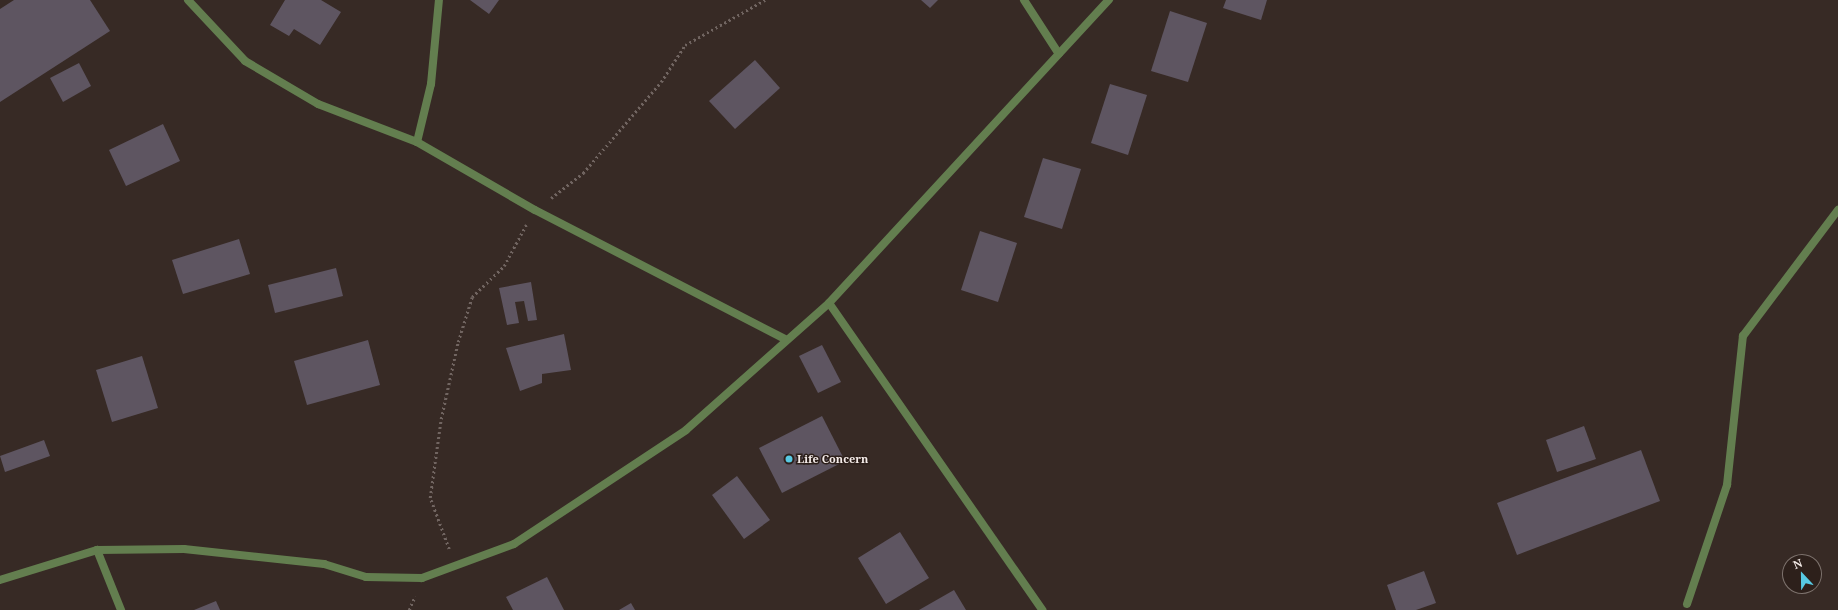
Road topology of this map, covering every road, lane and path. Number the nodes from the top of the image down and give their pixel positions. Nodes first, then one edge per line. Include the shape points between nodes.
1 (188, 0) edge
2 (439, 0) edge
3 (765, 0) edge
4 (1024, 0) edge
5 (1109, 0) edge
6 (1059, 54) junction
7 (417, 142) junction
8 (535, 210) junction
9 (1838, 210) edge
10 (829, 303) junction
11 (785, 339) junction
12 (98, 550) junction
13 (455, 564) junction
14 (0, 580) edge
15 (1687, 604) dead end
16 (122, 610) edge
17 (1042, 610) edge

1 - 7 street via 245,61 318,104
2 - 7 street via 431,84
3 - 8 path via 685,45 661,82 583,173
4 - 6 street
5 - 6 street
6 - 10 street
7 - 8 street
8 - 11 street
8 - 13 path via 504,266 472,297 441,420 430,498
9 - 15 street via 1743,336 1727,485
10 - 11 street
10 - 17 street
11 - 13 street via 686,430 514,544
12 - 13 street via 184,549 324,564 366,577 422,578
12 - 14 street
12 - 16 street

